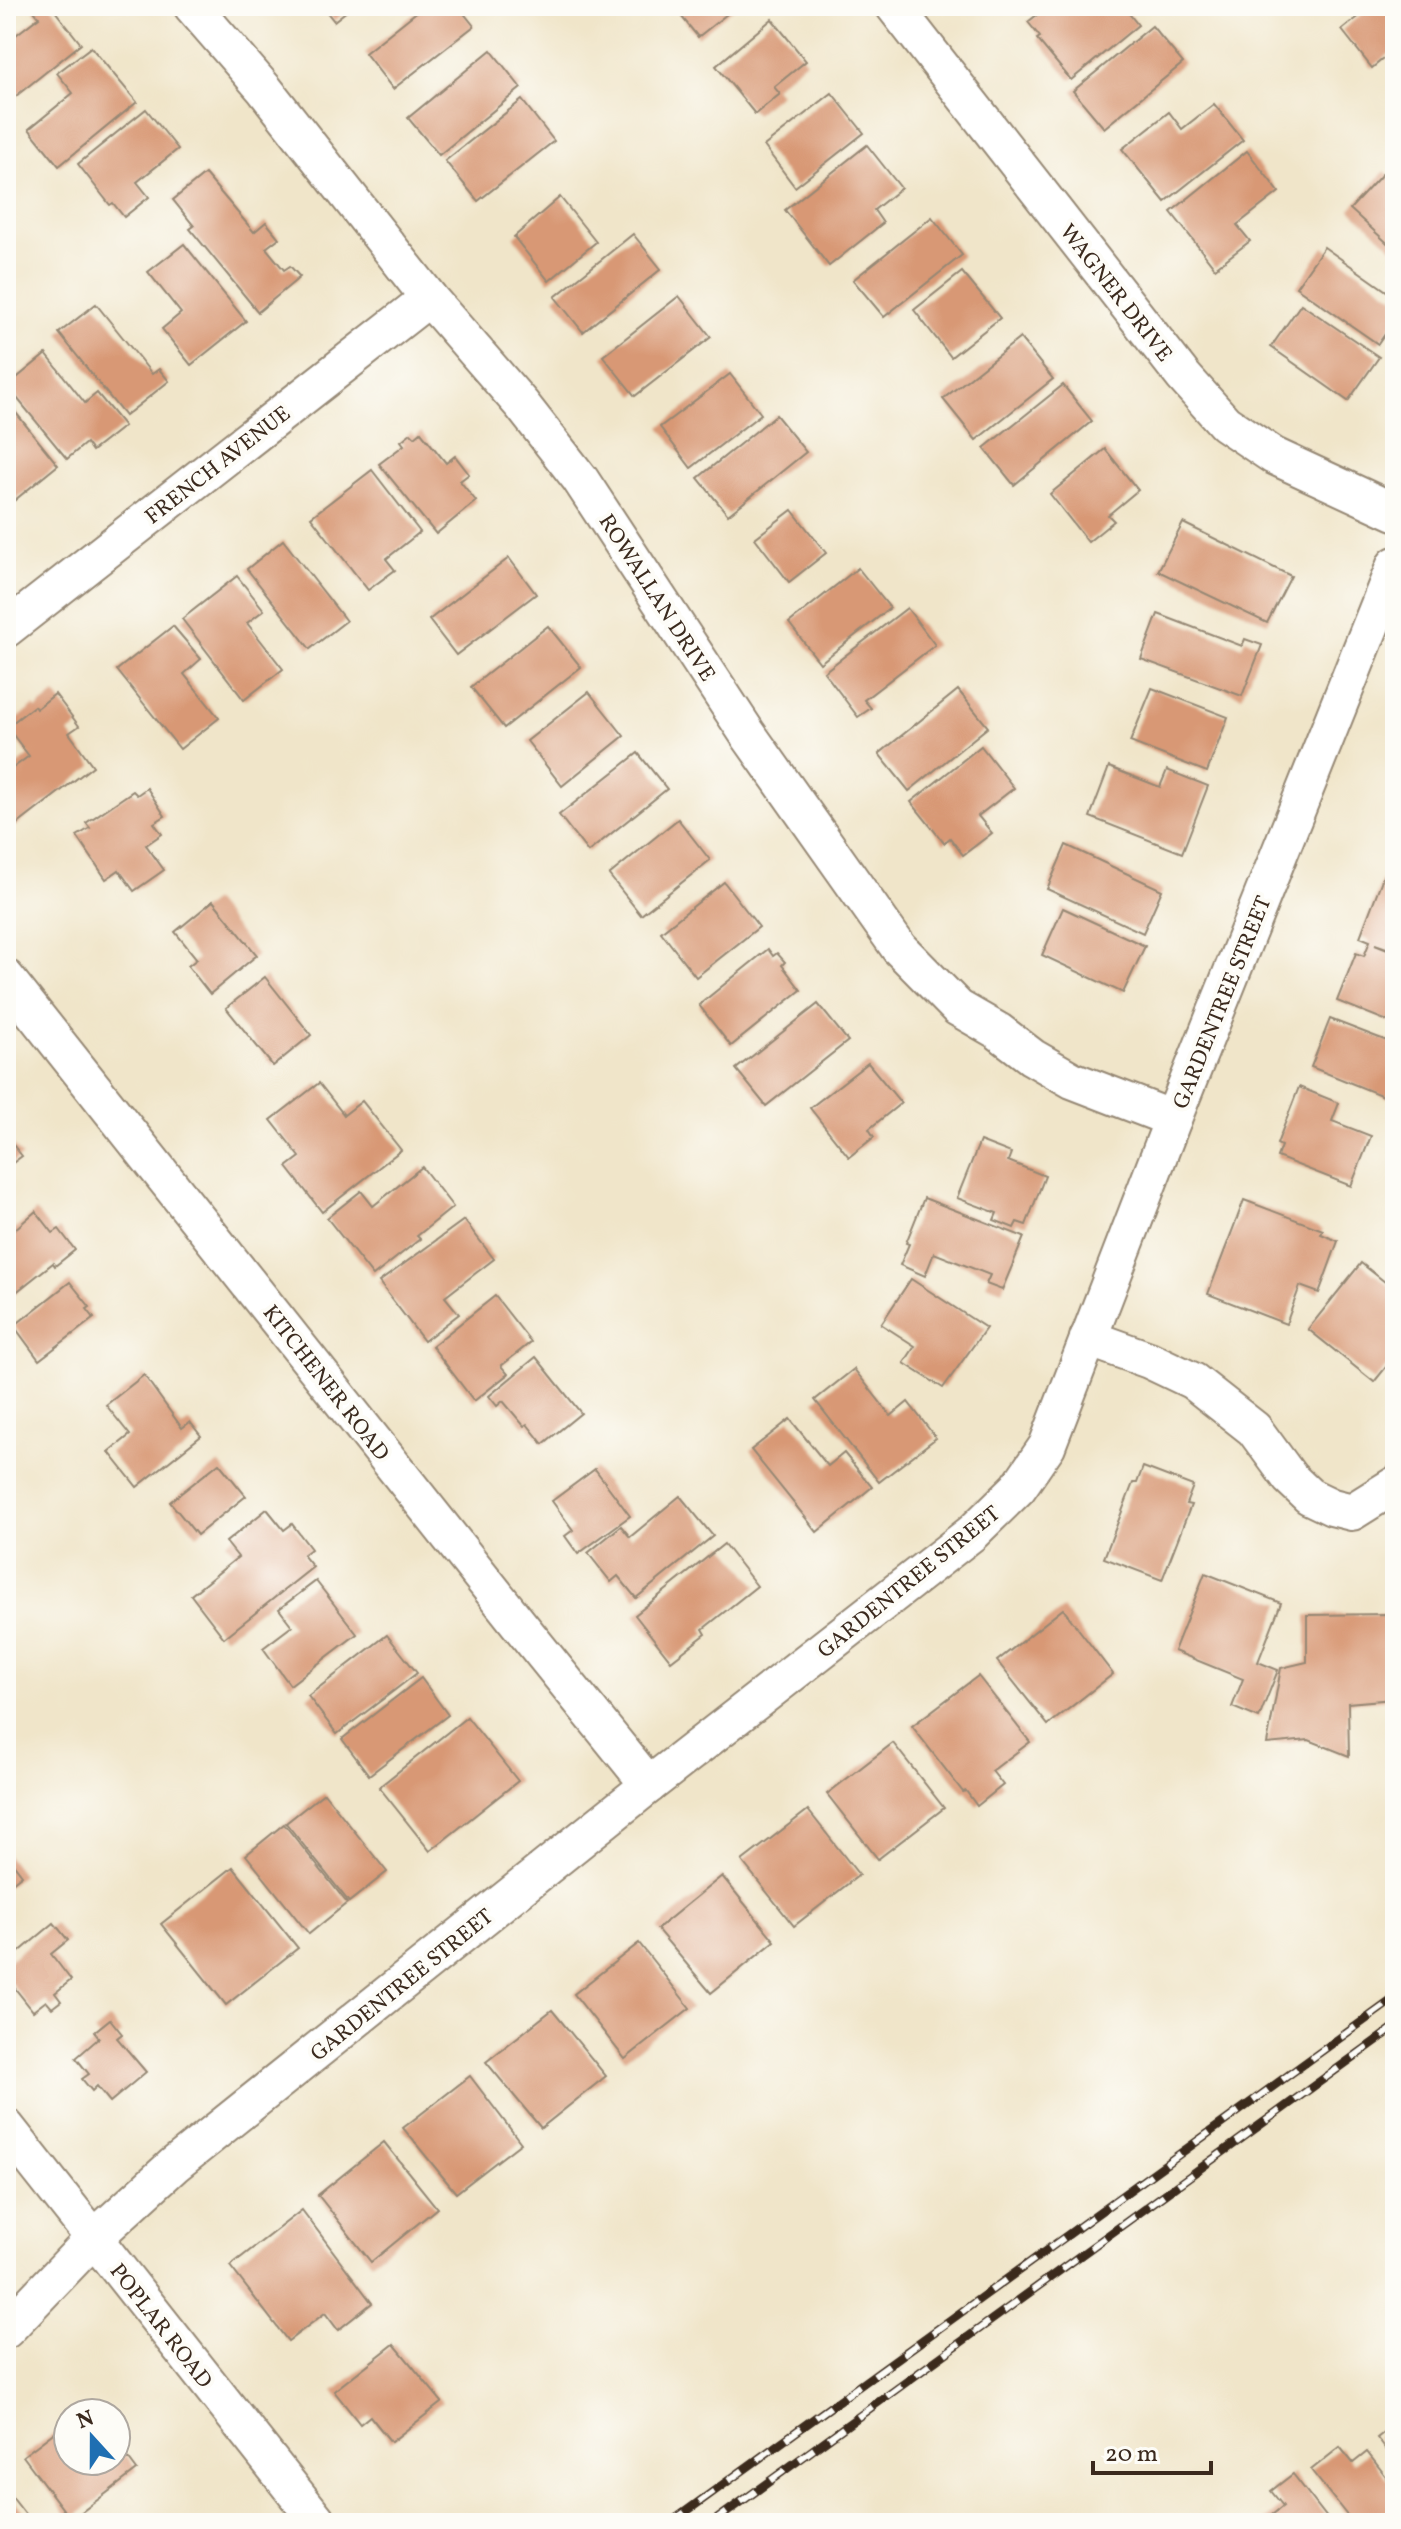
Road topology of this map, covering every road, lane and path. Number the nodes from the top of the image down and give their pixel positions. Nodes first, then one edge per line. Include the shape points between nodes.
1 (192, 6) edge
2 (894, 6) edge
3 (429, 298) junction
4 (1395, 512) edge
5 (1395, 565) edge
6 (6, 629) edge
7 (6, 978) edge
8 (1173, 1119) junction
9 (1088, 1338) junction
10 (1395, 1485) edge
11 (649, 1785) junction
12 (6, 2127) edge
13 (94, 2238) junction
14 (6, 2330) edge
15 (319, 2523) edge

1 - 3 street, ROWALLAN DRIVE
2 - 4 street, WAGNER DRIVE via 1225,423 1274,456
3 - 6 street, FRENCH AVENUE
3 - 8 street, ROWALLAN DRIVE via 580,479 747,733 899,948 958,1008 1032,1057 1072,1080
5 - 8 street, GARDENTREE STREET
7 - 11 street, KITCHENER ROAD
8 - 9 street, GARDENTREE STREET
9 - 10 street via 1193,1381 1254,1429 1309,1496 1352,1512
9 - 11 street, GARDENTREE STREET via 1047,1446 1018,1488 972,1533
11 - 13 street, GARDENTREE STREET via 174,2165
12 - 13 street, POPLAR ROAD
13 - 14 street, GARDENTREE STREET
13 - 15 street, POPLAR ROAD

